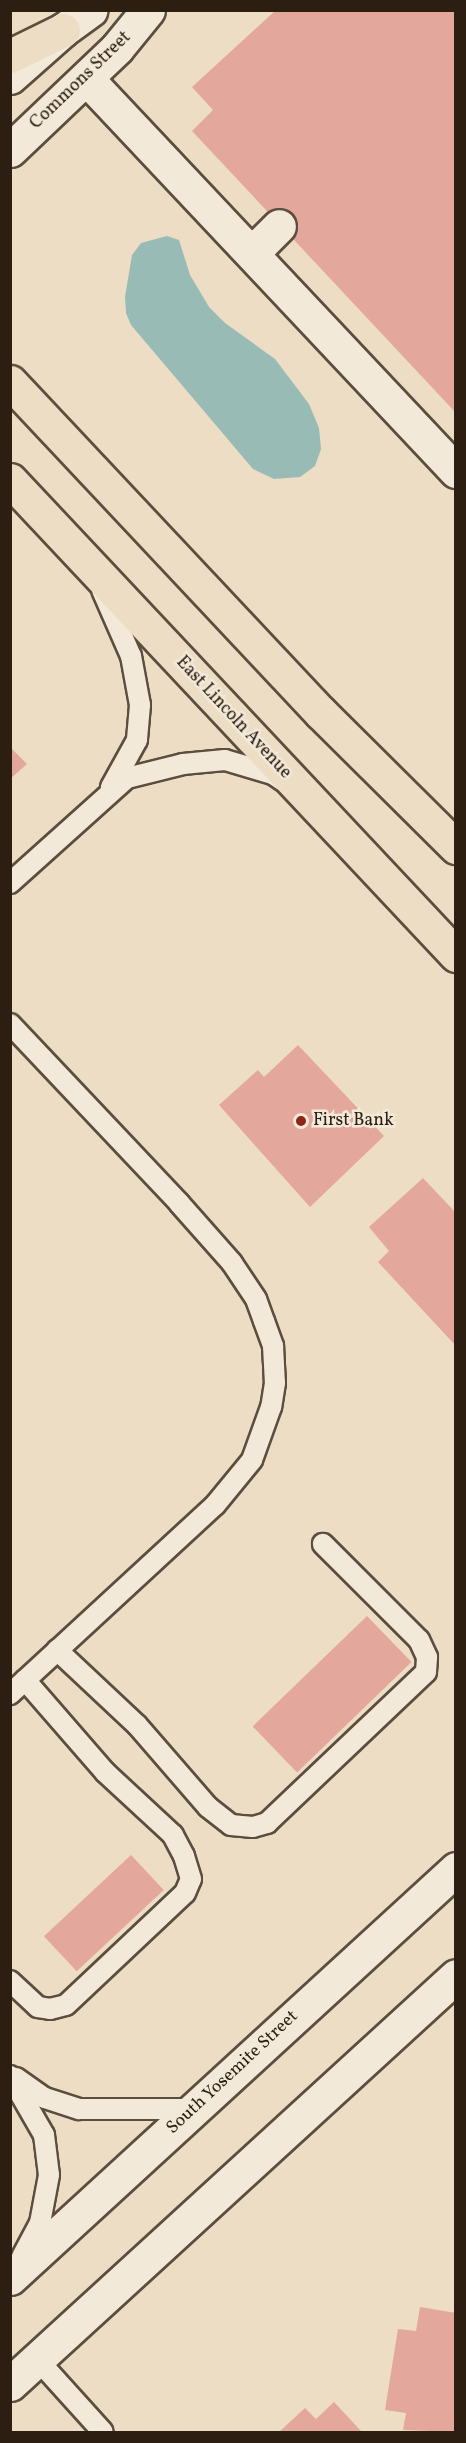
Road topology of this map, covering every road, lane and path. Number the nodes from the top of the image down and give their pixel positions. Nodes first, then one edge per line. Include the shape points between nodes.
1 (91, 10) edge
2 (148, 10) edge
3 (63, 30) junction
4 (10, 56) edge
5 (10, 77) edge
6 (86, 78) junction
7 (10, 150) edge
8 (279, 226) dead end
9 (252, 253) junction
10 (10, 382) edge
11 (456, 471) edge
12 (10, 480) edge
13 (90, 565) junction
14 (304, 793) junction
15 (106, 795) junction
16 (456, 847) edge
17 (10, 883) edge
18 (456, 955) edge
19 (10, 1024) edge
20 (323, 1544) dead end
21 (57, 1650) junction
22 (25, 1680) junction
23 (10, 1694) edge
24 (456, 1869) edge
25 (456, 1976) edge
26 (10, 1980) edge
27 (10, 2075) edge
28 (204, 2100) junction
29 (10, 2278) edge
30 (37, 2359) junction
31 (10, 2384) edge
32 (103, 2433) edge

1 - 3 main road
2 - 6 main road, Commons Street
3 - 4 main road
3 - 5 main road
6 - 7 main road, Commons Street
6 - 9 main road
8 - 9 main road
9 - 11 main road
10 - 16 main road via 320,712
12 - 13 main road, East Lincoln Avenue
13 - 14 main road, East Lincoln Avenue
13 - 15 lane via 131,656 141,705 137,740
14 - 15 lane via 273,774 225,760 183,764 127,778
14 - 18 main road, East Lincoln Avenue
15 - 17 lane
19 - 21 lane via 232,1263 256,1299 273,1346 275,1383 271,1407 252,1460 215,1505
20 - 21 lane via 419,1640 427,1657 426,1672 267,1823 253,1827 231,1825 208,1807 137,1725
21 - 22 lane
22 - 23 lane
22 - 26 lane via 105,1772 173,1835 191,1880 186,1893 66,2005 38,2007
24 - 28 main road, South Yosemite Street
25 - 30 main road
27 - 28 lane via 45,2098 79,2109 185,2109
27 - 29 lane via 44,2135 49,2175 40,2223
28 - 29 main road, South Yosemite Street
30 - 31 main road
30 - 32 lane

